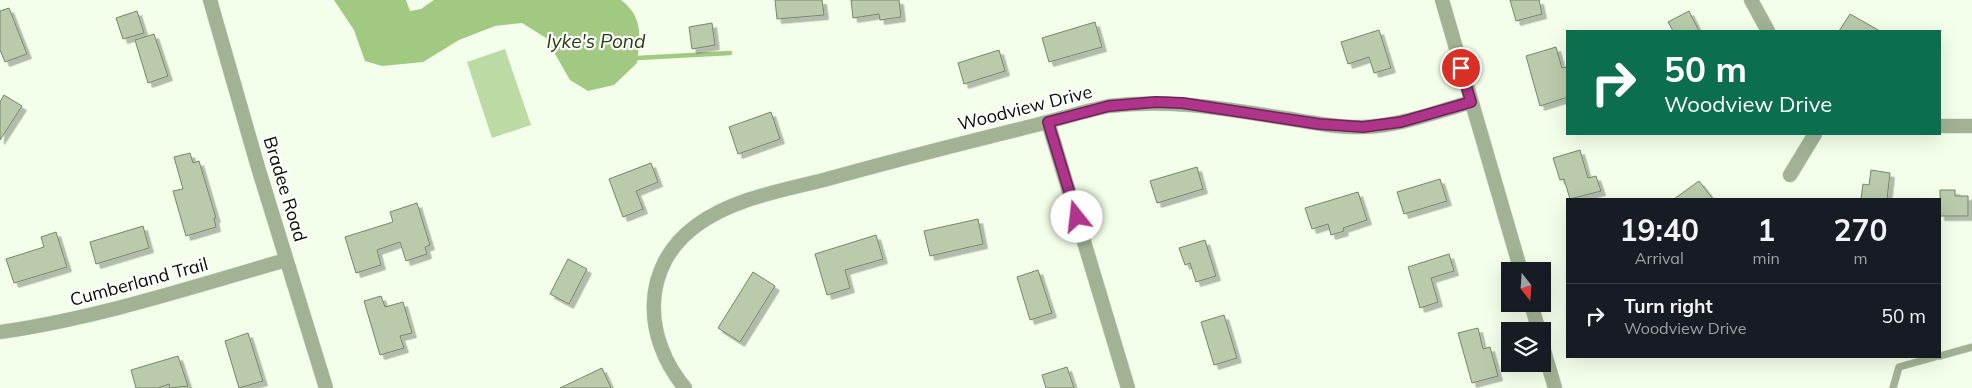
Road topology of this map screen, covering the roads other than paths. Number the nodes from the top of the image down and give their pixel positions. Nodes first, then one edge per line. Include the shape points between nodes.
1 (210, 0) edge
2 (1442, 0) edge
3 (1751, 0) edge
4 (1767, 30) edge
5 (1471, 102) junction
6 (1048, 122) junction
7 (1941, 126) edge
8 (1972, 126) edge
9 (1814, 135) edge
10 (1790, 175) dead end
11 (286, 260) junction
12 (1518, 262) edge
13 (0, 332) edge
14 (1972, 347) edge
15 (1941, 355) edge
16 (1932, 358) edge
17 (1550, 372) edge
18 (326, 388) edge
19 (685, 388) edge
20 (1128, 388) edge
21 (1555, 388) edge
22 (1893, 388) edge

1 - 11 street, Bradee Road
2 - 5 street
3 - 4 street
5 - 6 street, Woodview Drive via 1401,122 1363,127 1156,102 1109,106
5 - 12 street
6 - 19 street, Woodview Drive via 792,188 730,207 696,226 681,240 658,275 653,315 665,357
6 - 20 street
7 - 8 street
9 - 10 street
11 - 13 street, Cumberland Trail via 87,317
11 - 18 street, Bradee Road
14 - 15 lane
16 - 22 lane via 1899,367
17 - 21 street

